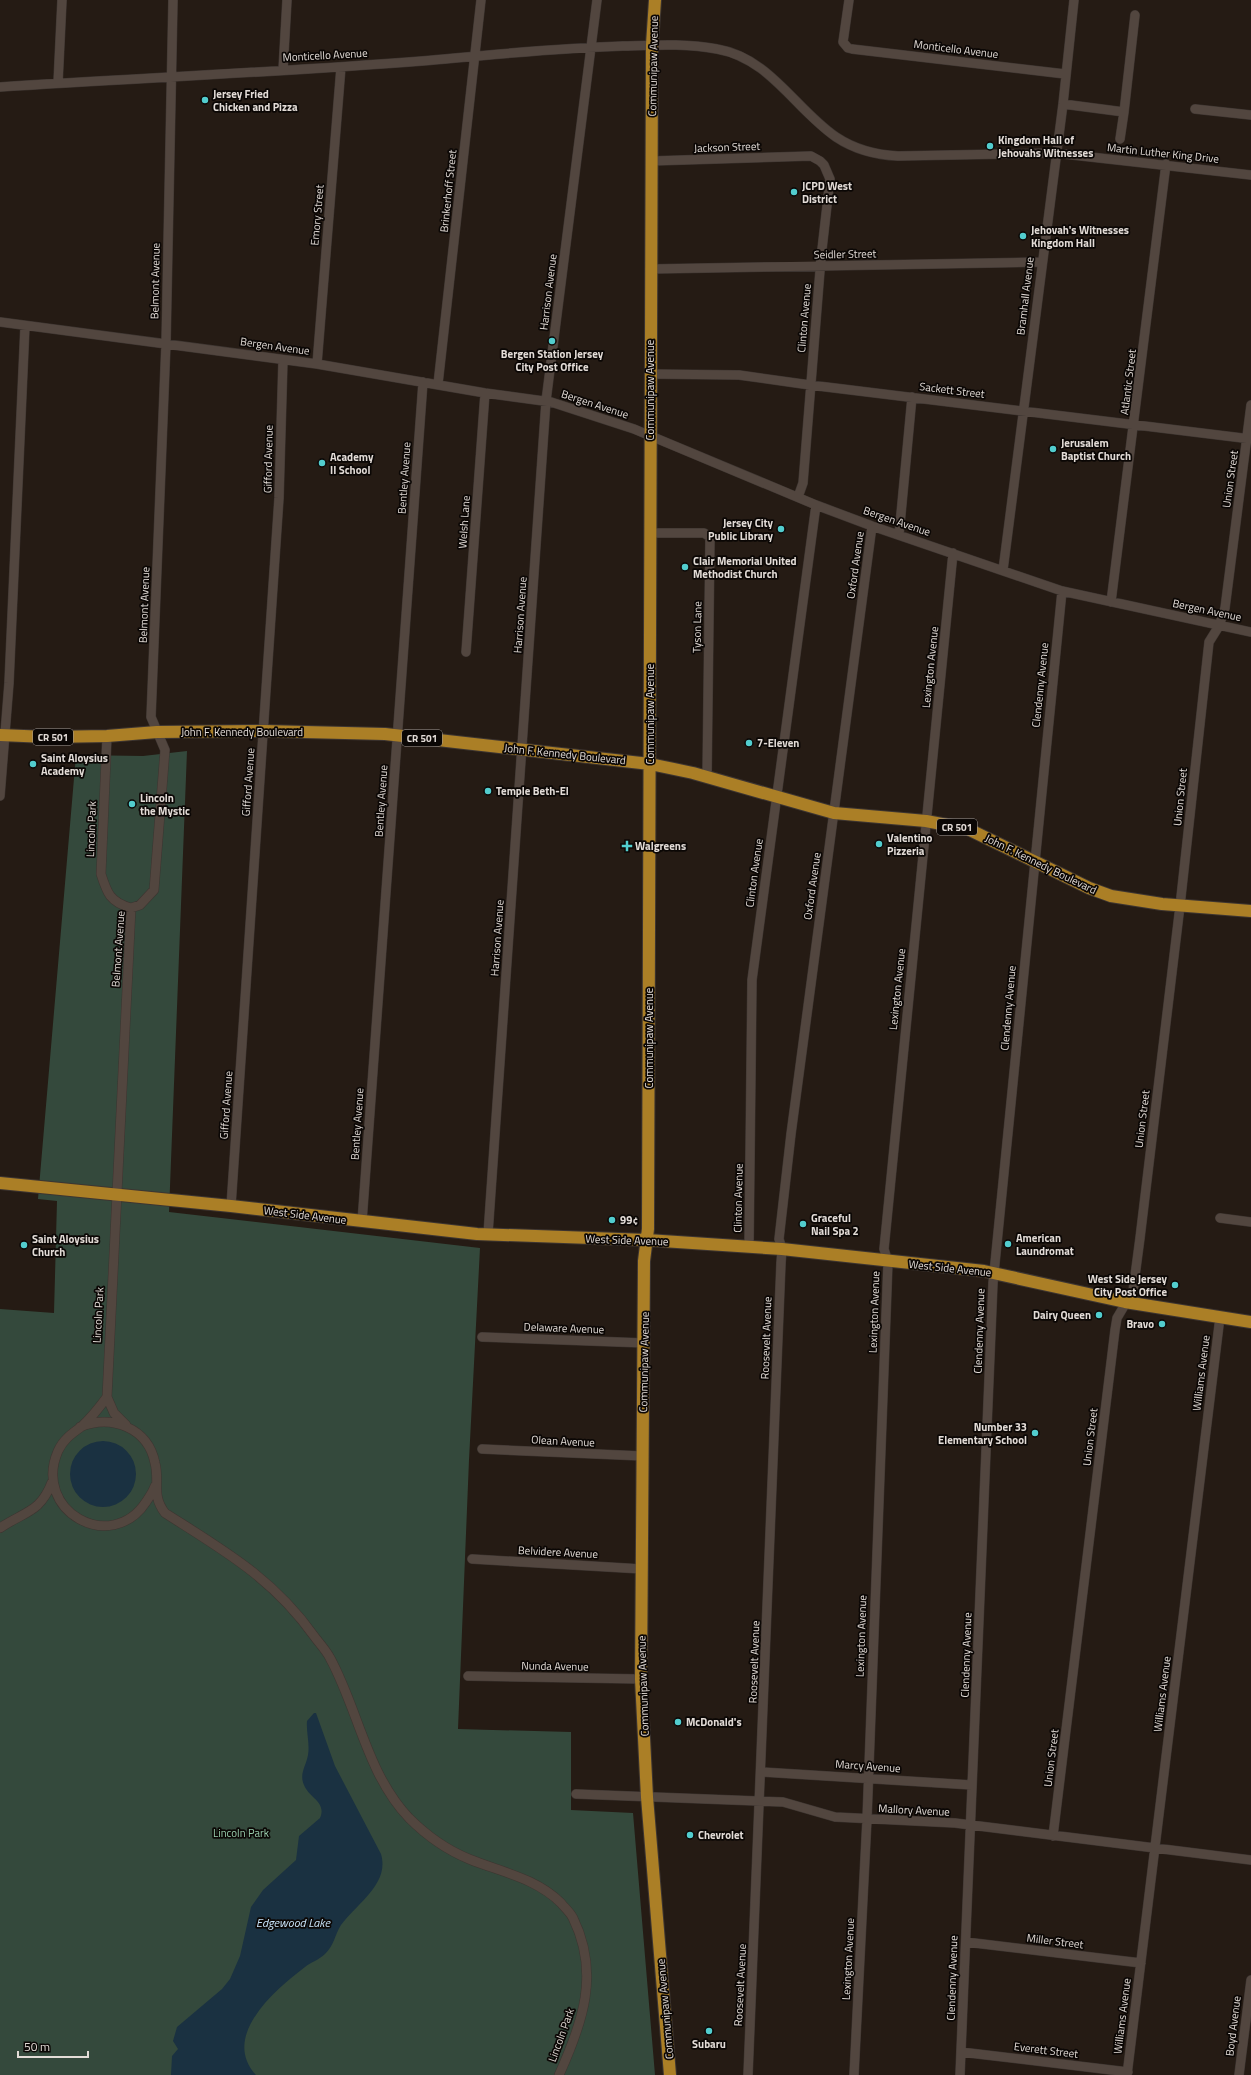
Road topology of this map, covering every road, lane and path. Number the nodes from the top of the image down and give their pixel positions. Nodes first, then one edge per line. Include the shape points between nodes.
1 (62, 0) edge
2 (173, 0) edge
3 (287, 0) edge
4 (481, 0) edge
5 (597, 0) edge
6 (655, 0) edge
7 (849, 0) edge
8 (1074, 0) edge
9 (1135, 15) dead end
10 (652, 45) junction
11 (592, 47) junction
12 (475, 57) junction
13 (341, 67) junction
14 (284, 70) junction
15 (1065, 74) junction
16 (171, 76) junction
17 (58, 83) junction
18 (0, 87) edge
19 (1063, 104) junction
20 (1195, 109) dead end
21 (1124, 112) junction
22 (1251, 115) edge
23 (1120, 139) dead end
24 (1055, 153) junction
25 (805, 156) joint
26 (651, 161) junction
27 (1166, 164) junction
28 (1251, 175) edge
29 (1041, 262) junction
30 (820, 267) junction
31 (650, 269) junction
32 (0, 322) edge
33 (25, 326) junction
34 (166, 343) junction
35 (283, 360) junction
36 (317, 364) junction
37 (650, 374) junction
38 (423, 382) junction
39 (438, 384) junction
40 (810, 385) junction
41 (485, 393) junction
42 (912, 397) junction
43 (546, 401) junction
44 (1251, 405) edge
45 (1024, 411) junction
46 (1134, 424) junction
47 (650, 436) junction
48 (1249, 438) edge
49 (798, 497) junction
50 (816, 505) junction
51 (872, 526) junction
52 (651, 534) junction
53 (899, 535) junction
54 (953, 553) junction
55 (1003, 570) junction
56 (1062, 591) junction
57 (1111, 602) junction
58 (1219, 626) junction
59 (1251, 632) edge
60 (466, 652) dead end
61 (264, 731) junction
62 (157, 732) junction
63 (2, 735) edge
64 (107, 736) junction
65 (397, 736) junction
66 (523, 749) junction
67 (650, 764) junction
68 (706, 778) junction
69 (0, 796) edge
70 (776, 797) junction
71 (834, 813) junction
72 (926, 821) junction
73 (1034, 861) junction
74 (1180, 906) junction
75 (131, 908) junction
76 (1251, 911) edge
77 (0, 1183) edge
78 (116, 1194) junction
79 (231, 1206) junction
80 (1220, 1218) dead end
81 (362, 1222) junction
82 (1251, 1222) edge
83 (488, 1234) junction
84 (647, 1240) junction
85 (749, 1247) junction
86 (782, 1250) junction
87 (888, 1262) junction
88 (995, 1273) junction
89 (1125, 1302) junction
90 (1220, 1317) junction
91 (1251, 1322) edge
92 (482, 1337) dead end
93 (644, 1343) junction
94 (107, 1397) junction
95 (127, 1426) junction
96 (80, 1427) junction
97 (482, 1449) dead end
98 (643, 1456) junction
99 (156, 1480) junction
100 (52, 1482) junction
101 (0, 1528) edge
102 (472, 1559) dead end
103 (642, 1569) junction
104 (468, 1676) dead end
105 (641, 1679) junction
106 (762, 1772) junction
107 (868, 1778) junction
108 (972, 1786) junction
109 (576, 1794) dead end
110 (647, 1797) junction
111 (760, 1800) junction
112 (867, 1819) junction
113 (971, 1825) junction
114 (1053, 1836) junction
115 (1155, 1848) junction
116 (1251, 1860) edge
117 (966, 1942) junction
118 (1141, 1963) junction
119 (1251, 1980) edge
120 (961, 2052) junction
121 (1127, 2073) edge
122 (559, 2075) edge
123 (670, 2075) edge
124 (748, 2075) edge
125 (854, 2075) edge
126 (960, 2075) edge
127 (1239, 2075) edge

1 - 17 street
2 - 16 street, Belmont Avenue
3 - 14 street
4 - 12 street, Brinkerhoff Street
5 - 11 street, Harrison Avenue
6 - 10 main road, Communipaw Avenue
7 - 15 street, Monticello Avenue via 843,42 852,49
8 - 15 street, Bramhall Avenue
9 - 21 street
10 - 11 street, Monticello Avenue
10 - 24 street, Martin Luther King Drive via 718,49 754,63 836,136 874,153 898,156
10 - 26 main road, Communipaw Avenue
11 - 12 street, Monticello Avenue
11 - 43 street, Harrison Avenue
12 - 13 street, Monticello Avenue
12 - 39 street, Brinkerhoff Street
13 - 14 street, Monticello Avenue
13 - 36 street, Emory Street
14 - 16 street, Monticello Avenue
15 - 19 street, Bramhall Avenue
16 - 17 street, Monticello Avenue
16 - 34 street, Belmont Avenue
17 - 18 street, Monticello Avenue
19 - 21 street
19 - 24 street, Bramhall Avenue
20 - 22 street
21 - 23 street
24 - 27 street, Martin Luther King Drive
24 - 29 street, Bramhall Avenue
25 - 26 street, Jackson Street
25 - 30 street, Clinton Avenue via 820,161 830,179
26 - 31 main road, Communipaw Avenue
27 - 28 street, Martin Luther King Drive
27 - 46 street, Atlantic Street
29 - 30 street, Seidler Street
29 - 45 street, Bramhall Avenue
30 - 31 street, Seidler Street
30 - 40 street, Clinton Avenue
31 - 37 main road, Communipaw Avenue
32 - 33 street, Bergen Avenue
33 - 34 street, Bergen Avenue
33 - 63 street via 9,683
34 - 35 street, Bergen Avenue
34 - 62 street, Belmont Avenue via 151,717
35 - 36 street, Bergen Avenue
35 - 61 street, Gifford Avenue via 280,498
36 - 38 street, Bergen Avenue
37 - 40 street, Sackett Street via 739,375
37 - 47 main road, Communipaw Avenue
38 - 39 street, Bergen Avenue
38 - 65 street, Bentley Avenue
39 - 41 street, Bergen Avenue
40 - 42 street, Sackett Street
40 - 49 street, Clinton Avenue via 803,483
41 - 43 street, Bergen Avenue
41 - 60 street, Welsh Lane
42 - 45 street, Sackett Street
42 - 53 street
43 - 47 street, Bergen Avenue
43 - 66 street, Harrison Avenue
44 - 48 street, Union Street
45 - 46 street, Sackett Street
45 - 55 street, Bramhall Avenue
46 - 48 street, Sackett Street
46 - 57 street, Atlantic Street
47 - 49 street, Bergen Avenue
47 - 52 main road, Communipaw Avenue
48 - 58 street, Union Street via 1225,608
49 - 50 street, Bergen Avenue
50 - 51 street, Bergen Avenue
50 - 70 street, Clinton Avenue
51 - 53 street, Bergen Avenue
51 - 71 street, Oxford Avenue
52 - 67 main road, Communipaw Avenue
52 - 68 street, Tyson Lane via 704,533 710,537
53 - 54 street, Bergen Avenue
54 - 55 street, Bergen Avenue
54 - 72 street, Lexington Avenue
55 - 56 street, Bergen Avenue
56 - 57 street, Bergen Avenue
56 - 73 street, Clendenny Avenue
57 - 58 street, Bergen Avenue
58 - 59 street, Bergen Avenue
58 - 74 street, Union Street via 1209,642
61 - 62 main road, John F. Kennedy Boulevard / CR 501
61 - 65 main road, John F. Kennedy Boulevard / CR 501
61 - 79 street, Gifford Avenue
62 - 64 main road, John F. Kennedy Boulevard / CR 501
62 - 75 street, Belmont Avenue via 166,750 154,890 140,905
63 - 64 main road, John F. Kennedy Boulevard / CR 501 via 47,738
63 - 69 street
64 - 75 street, Lincoln Park via 101,874 107,892 118,904
65 - 66 main road, John F. Kennedy Boulevard / CR 501
65 - 81 street, Bentley Avenue
66 - 67 main road, John F. Kennedy Boulevard / CR 501
66 - 83 street, Harrison Avenue
67 - 68 main road, John F. Kennedy Boulevard / CR 501
67 - 84 main road, Communipaw Avenue
68 - 70 main road, John F. Kennedy Boulevard / CR 501
70 - 71 main road, John F. Kennedy Boulevard / CR 501
70 - 85 street, Clinton Avenue via 752,980
71 - 72 main road, John F. Kennedy Boulevard / CR 501
71 - 86 street, Oxford Avenue via 791,1134 779,1239
72 - 73 main road, John F. Kennedy Boulevard / CR 501 via 968,829
72 - 87 street, Lexington Avenue via 884,1249
73 - 74 main road, John F. Kennedy Boulevard / CR 501 via 1111,896
73 - 88 street, Clendenny Avenue
74 - 76 main road, John F. Kennedy Boulevard / CR 501
74 - 89 street, Union Street via 1133,1291
75 - 78 street, Belmont Avenue
77 - 78 main road, West Side Avenue
78 - 79 main road, West Side Avenue
78 - 94 street, Lincoln Park
79 - 81 main road, West Side Avenue
80 - 82 street
81 - 83 main road, West Side Avenue
83 - 84 main road, West Side Avenue
84 - 85 main road, West Side Avenue
84 - 93 main road, Communipaw Avenue via 644,1261
85 - 86 main road, West Side Avenue
86 - 87 main road, West Side Avenue
86 - 106 street, Roosevelt Avenue
87 - 88 main road, West Side Avenue
87 - 107 street, Lexington Avenue
88 - 89 main road, West Side Avenue
88 - 108 street, Clendenny Avenue
89 - 90 main road, West Side Avenue
89 - 114 street, Union Street via 1117,1318 1115,1330
90 - 91 main road, West Side Avenue
90 - 115 street, Williams Avenue
92 - 93 street, Delaware Avenue
93 - 98 main road, Communipaw Avenue
94 - 95 street via 114,1413
94 - 96 street, Lincoln Park via 96,1413
95 - 96 street, Lincoln Park via 104,1421
95 - 99 street, Lincoln Park via 141,1436 150,1449 156,1464
96 - 100 street, Lincoln Park via 64,1440 58,1449
97 - 98 street, Olean Avenue
98 - 103 main road, Communipaw Avenue
99 - 100 street, Lincoln Park via 154,1491 136,1515 108,1525 79,1520 70,1514 56,1495
99 - 122 street, Lincoln Park via 158,1504 165,1513 246,1565 275,1590 301,1618 330,1657 384,1783 410,1819 442,1844 467,1858 539,1885 553,1895 572,1915 584,1944 588,1988 576,2037
100 - 101 street, Lincoln Park via 37,1508
102 - 103 street, Belvidere Avenue
103 - 105 main road, Communipaw Avenue
104 - 105 street, Nunda Avenue
105 - 110 main road, Communipaw Avenue
106 - 107 street, Marcy Avenue
106 - 111 street, Roosevelt Avenue
107 - 108 street, Marcy Avenue
107 - 112 street, Lexington Avenue
108 - 113 street, Clendenny Avenue
109 - 110 street, Mallory Avenue
110 - 111 street, Mallory Avenue
110 - 123 main road, Communipaw Avenue
111 - 112 street, Mallory Avenue via 783,1802 834,1816
111 - 124 street, Roosevelt Avenue
112 - 113 street, Mallory Avenue
112 - 125 street, Lexington Avenue
113 - 114 street, Mallory Avenue
113 - 117 street, Clendenny Avenue
114 - 115 street, Mallory Avenue
115 - 116 street, Mallory Avenue
115 - 118 street, Williams Avenue
117 - 118 street, Miller Street
117 - 120 street, Clendenny Avenue
118 - 121 street, Williams Avenue
119 - 127 street, Boyd Avenue
120 - 121 street, Everett Street
120 - 126 street, Clendenny Avenue

